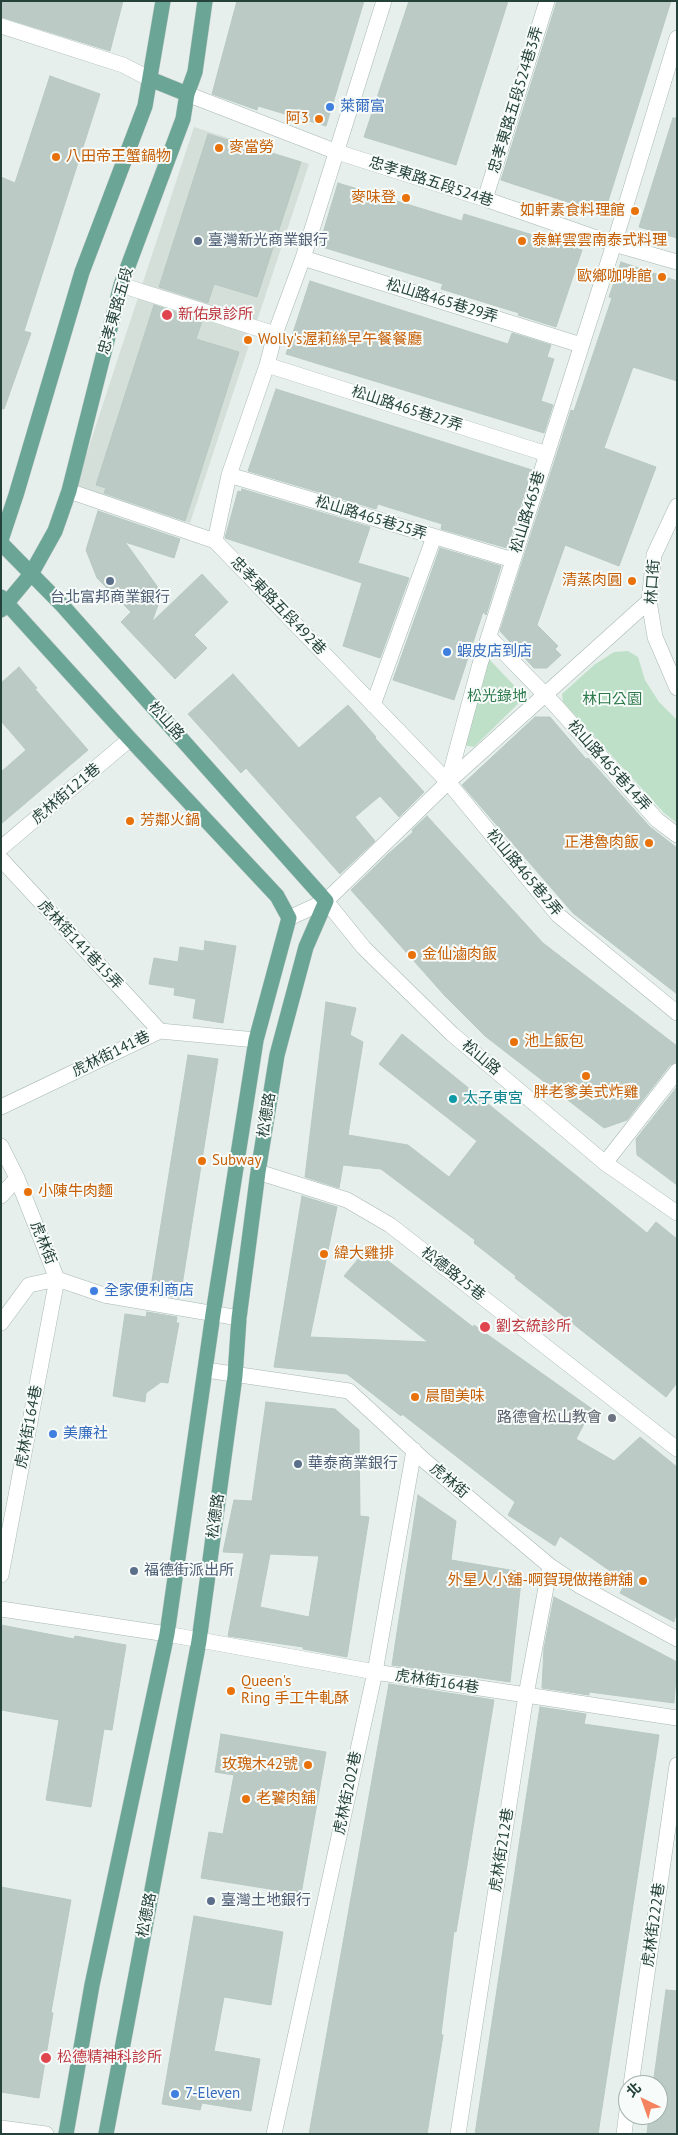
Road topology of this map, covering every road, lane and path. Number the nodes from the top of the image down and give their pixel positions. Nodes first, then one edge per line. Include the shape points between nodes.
1 (163, 1) edge
2 (205, 1) edge
3 (384, 1) edge
4 (547, 1) edge
5 (1, 26) edge
6 (677, 38) edge
7 (150, 79) junction
8 (187, 94) junction
9 (337, 152) junction
10 (485, 199) junction
11 (614, 244) junction
12 (303, 258) junction
13 (677, 262) edge
14 (121, 285) junction
15 (275, 334) junction
16 (581, 345) junction
17 (267, 365) junction
18 (546, 454) junction
19 (229, 475) junction
20 (69, 491) junction
21 (677, 506) edge
22 (434, 536) junction
23 (215, 541) junction
24 (1, 542) edge
25 (513, 560) junction
26 (31, 574) junction
27 (649, 601) junction
28 (3, 603) edge
29 (489, 637) junction
30 (677, 688) edge
31 (544, 694) junction
32 (373, 705) junction
33 (130, 739) junction
34 (448, 782) junction
35 (677, 835) edge
36 (1, 848) edge
37 (1, 858) edge
38 (326, 901) junction
39 (290, 918) junction
40 (677, 1013) edge
41 (160, 1031) junction
42 (256, 1040) junction
43 (677, 1071) edge
44 (1, 1107) edge
45 (1, 1146) edge
46 (605, 1163) junction
47 (258, 1172) junction
48 (17, 1178) junction
49 (1, 1196) edge
50 (677, 1213) edge
51 (57, 1280) junction
52 (213, 1314) junction
53 (239, 1318) junction
54 (1, 1323) edge
55 (206, 1370) junction
56 (235, 1376) junction
57 (677, 1449) edge
58 (414, 1450) junction
59 (550, 1566) junction
60 (1, 1575) edge
61 (1, 1609) edge
62 (168, 1634) junction
63 (677, 1639) edge
64 (199, 1641) junction
65 (374, 1672) junction
66 (526, 1695) junction
67 (677, 1718) edge
68 (677, 1765) edge
69 (632, 2075) edge
70 (1, 2128) edge
71 (46, 2134) edge
72 (66, 2134) edge
73 (106, 2134) edge
74 (274, 2134) edge
75 (458, 2134) edge

1 - 7 main road
2 - 8 main road, 忠孝東路五段 via 195,72
3 - 9 street
4 - 10 street, 忠孝東路五段524巷3弄
5 - 7 street via 123,66
6 - 11 street, 松山路465巷
7 - 8 main road
7 - 24 main road via 145,106 82,272
8 - 9 street, 忠孝東路五段524巷
8 - 14 main road, 忠孝東路五段 via 183,119
9 - 10 street, 忠孝東路五段524巷
9 - 12 street
10 - 11 street, 忠孝東路五段524巷
11 - 13 street, 忠孝東路五段524巷
11 - 16 street, 松山路465巷
12 - 15 street
12 - 16 street, 松山路465巷29弄
14 - 15 street
14 - 20 main road, 忠孝東路五段
15 - 17 street
16 - 18 street, 松山路465巷
17 - 18 street, 松山路465巷27弄
17 - 19 street
18 - 25 street, 松山路465巷
19 - 22 street, 松山路465巷25弄
19 - 23 street
20 - 23 street, 忠孝東路五段492巷
20 - 26 main road, 忠孝東路五段 via 55,531
21 - 27 street, 林口街 via 654,555
22 - 25 street, 松山路465巷25弄
22 - 32 street
23 - 32 street, 忠孝東路五段492巷
24 - 26 main road, 松山路
25 - 29 street, 松山路465巷
26 - 28 main road, 忠孝東路五段
26 - 38 main road, 松山路
27 - 30 street, 林口街 via 654,637
27 - 31 street
28 - 33 main road
29 - 31 street, 松山路465巷14弄
29 - 34 street, 松山路465巷
31 - 34 street
31 - 35 street, 松山路465巷14弄 via 657,820
32 - 34 street, 忠孝東路五段492巷
33 - 36 street, 虎林街121巷
33 - 39 main road via 277,896
34 - 38 street
34 - 40 street, 松山路465巷2弄 via 558,915
37 - 41 street, 虎林街141巷15弄
38 - 39 street
38 - 46 street, 松山路 via 364,948 452,1034
38 - 47 main road, 松德路 via 306,947 277,1055
39 - 42 main road, 松德路
41 - 42 street, 虎林街141巷
41 - 44 street, 虎林街141巷
42 - 52 main road, 松德路
43 - 46 street
45 - 48 street, 虎林街
46 - 50 street, 松山路
47 - 53 main road, 松德路
47 - 57 street, 松德路25巷 via 348,1200 390,1225
48 - 49 street
48 - 51 street, 虎林街
51 - 52 street, 虎林街 via 104,1295
51 - 54 street via 29,1285
51 - 60 street, 虎林街164巷
52 - 53 street, 虎林街
52 - 55 main road, 松德路
53 - 56 main road, 松德路
55 - 56 street, 虎林街
55 - 62 main road, 松德路
56 - 58 street, 虎林街 via 348,1391
56 - 64 main road, 松德路
58 - 59 street, 虎林街
58 - 65 street, 虎林街202巷
59 - 63 street, 虎林街
59 - 66 street, 虎林街212巷
61 - 62 street
62 - 64 street
62 - 72 main road, 松德路 via 94,1976
64 - 65 street, 虎林街164巷
64 - 73 main road, 松德路
65 - 66 street, 虎林街164巷
65 - 74 street, 虎林街202巷
66 - 67 street, 虎林街164巷
66 - 75 street, 虎林街212巷
68 - 69 street, 虎林街222巷
70 - 71 street

